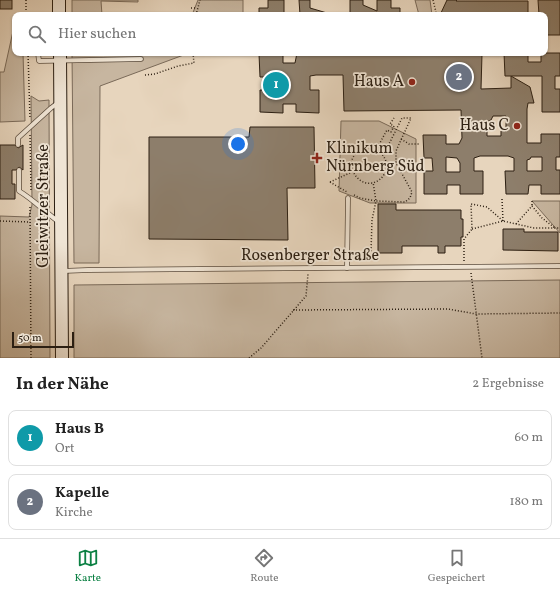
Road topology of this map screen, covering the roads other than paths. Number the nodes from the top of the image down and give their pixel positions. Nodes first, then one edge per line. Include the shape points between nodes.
1 (59, 0) edge
2 (59, 12) edge
3 (38, 56) edge
4 (60, 57) edge
5 (142, 59) dead end
6 (60, 102) junction
7 (18, 145) dead end
8 (19, 170) dead end
9 (348, 198) dead end
10 (61, 224) junction
11 (560, 266) edge
12 (347, 268) junction
13 (61, 271) junction
14 (62, 358) edge

1 - 2 main road
3 - 4 lane via 39,61
4 - 5 lane
4 - 6 main road, Gleiwitzer Straße
6 - 7 lane via 18,138
6 - 10 main road, Gleiwitzer Straße
8 - 10 lane via 19,190
9 - 12 lane
10 - 13 main road, Gleiwitzer Straße
11 - 12 lane, Rosenberger Straße
12 - 13 lane, Rosenberger Straße
13 - 14 main road, Gleiwitzer Straße

